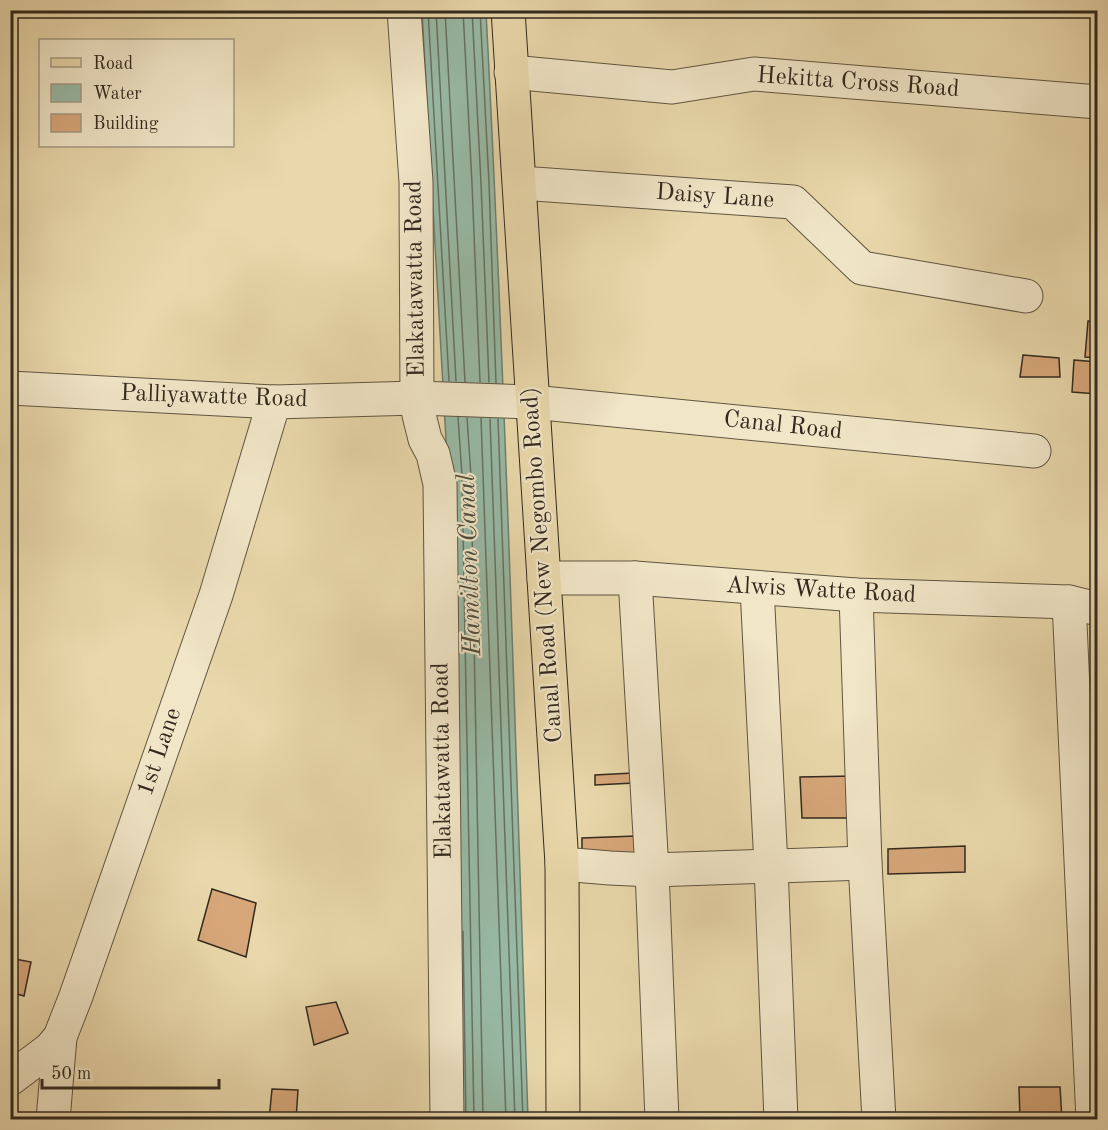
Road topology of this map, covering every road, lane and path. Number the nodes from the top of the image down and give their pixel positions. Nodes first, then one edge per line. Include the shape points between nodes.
1 (404, 10) edge
2 (508, 10) edge
3 (511, 72) junction
4 (1098, 102) edge
5 (520, 183) junction
6 (1026, 296) dead end
7 (10, 388) edge
8 (417, 398) junction
9 (274, 402) junction
10 (532, 402) junction
11 (1034, 451) dead end
12 (544, 578) junction
13 (635, 578) junction
14 (757, 588) junction
15 (856, 595) junction
16 (1083, 606) edge
17 (865, 863) junction
18 (562, 864) junction
19 (771, 866) junction
20 (652, 870) junction
21 (36, 1052) edge
22 (10, 1079) edge
23 (52, 1119) edge
24 (447, 1119) edge
25 (563, 1119) edge
26 (662, 1119) edge
27 (781, 1119) edge
28 (879, 1119) edge
29 (1093, 1119) edge

1 - 8 street, Elakatawatta Road via 416,182
2 - 3 main road, Canal Road (New Negombo Road)
3 - 4 street, Hekitta Cross Road via 672,87 754,74
3 - 5 main road, Canal Road (New Negombo Road)
5 - 6 street, Daisy Lane via 793,202 862,268
5 - 10 main road, Canal Road (New Negombo Road)
7 - 9 street, Palliyawatte Road
8 - 9 street, Palliyawatte Road
8 - 10 street, Palliyawatte Road
8 - 24 street, Elakatawatta Road via 440,484
9 - 21 street, 1st Lane via 216,594 76,996
10 - 11 street, Canal Road
10 - 12 main road, Canal Road (New Negombo Road)
12 - 13 street, Alwis Watte Road
12 - 18 main road, Canal Road (New Negombo Road)
13 - 14 street, Alwis Watte Road
13 - 20 street
14 - 15 street, Alwis Watte Road
14 - 19 street
15 - 16 street, Alwis Watte Road
15 - 17 street
16 - 29 street
17 - 19 street
17 - 28 street
18 - 20 street
18 - 25 main road, Canal Road (New Negombo Road)
19 - 20 street
19 - 27 street
20 - 26 street
21 - 22 street
21 - 23 street, 1st Lane

